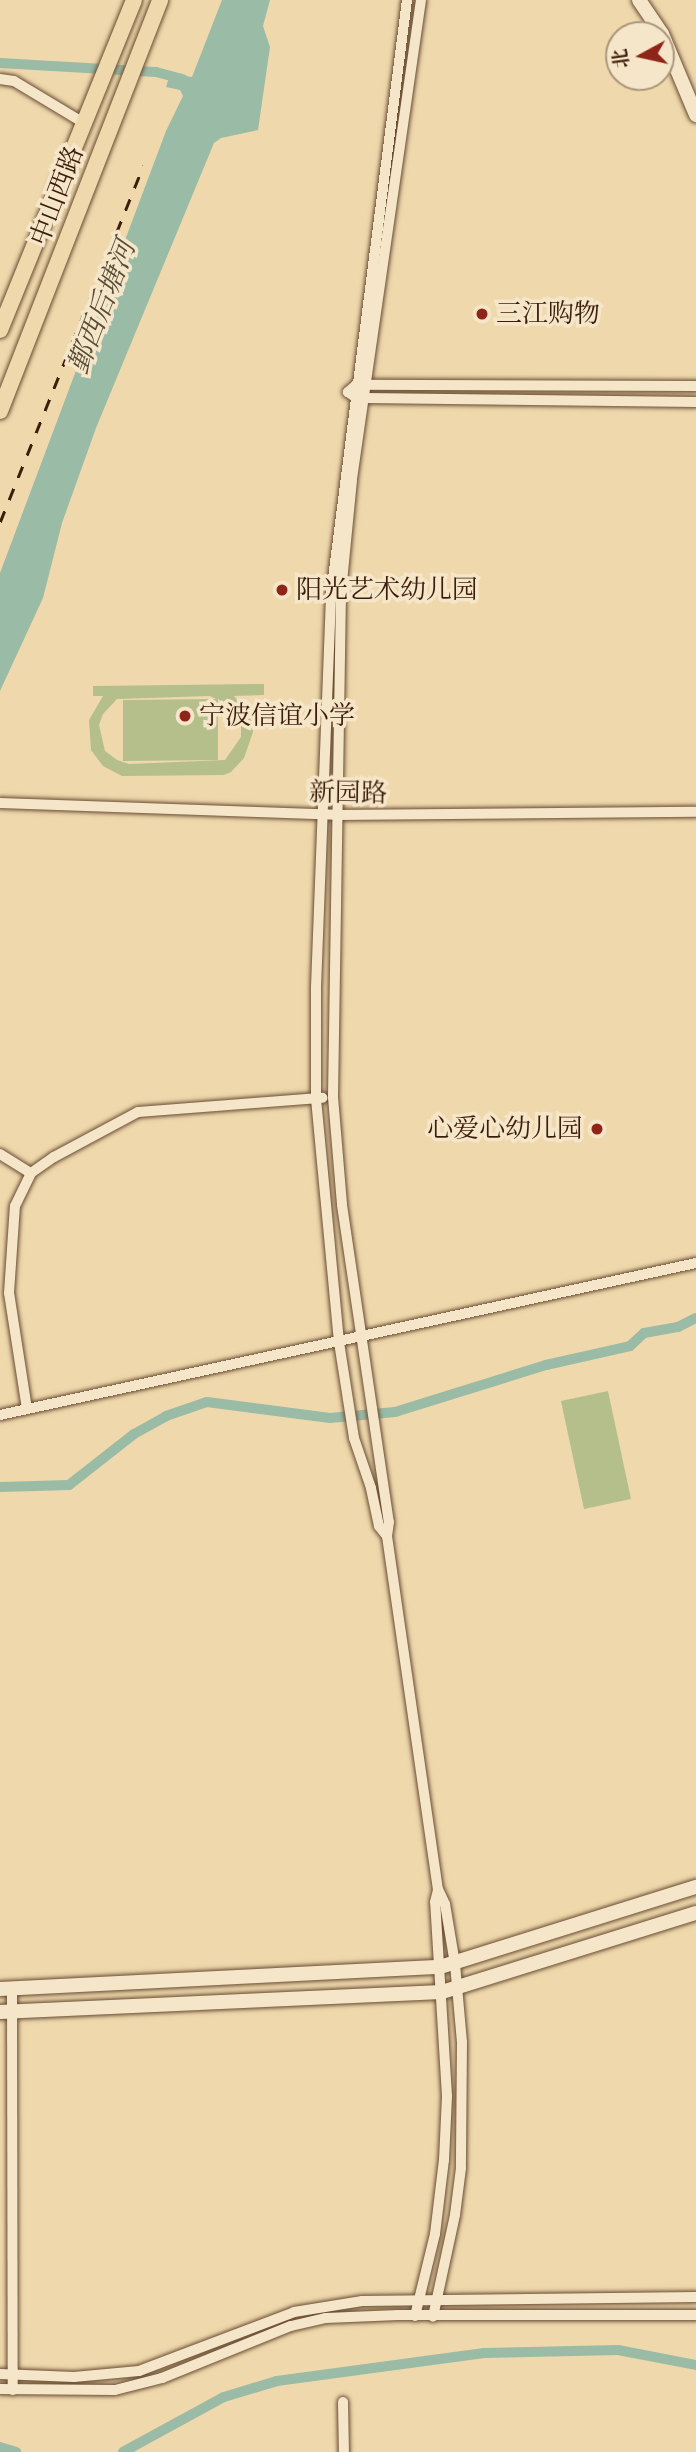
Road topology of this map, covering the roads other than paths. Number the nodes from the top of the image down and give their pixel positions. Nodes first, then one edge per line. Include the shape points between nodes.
1 (134, 0) edge
2 (160, 0) edge
3 (407, 0) edge
4 (421, 0) edge
5 (639, 0) edge
6 (0, 79) edge
7 (696, 116) edge
8 (84, 123) junction
9 (0, 330) edge
10 (362, 385) junction
11 (696, 386) edge
12 (360, 398) junction
13 (696, 402) edge
14 (0, 411) edge
15 (0, 803) edge
16 (696, 812) edge
17 (321, 814) junction
18 (336, 815) junction
19 (333, 1097) junction
20 (316, 1099) junction
21 (0, 1154) edge
22 (31, 1172) junction
23 (696, 1263) edge
24 (360, 1338) junction
25 (339, 1342) junction
26 (27, 1409) junction
27 (0, 1415) edge
28 (387, 1536) junction
29 (696, 1887) edge
30 (696, 1913) edge
31 (447, 1966) junction
32 (6, 1988) edge
33 (457, 1989) junction
34 (442, 1992) junction
35 (7, 2012) edge
36 (696, 2297) edge
37 (419, 2301) junction
38 (437, 2301) junction
39 (696, 2315) edge
40 (415, 2316) junction
41 (433, 2317) junction
42 (0, 2374) edge
43 (13, 2374) junction
44 (0, 2389) edge
45 (13, 2389) junction
46 (343, 2402) dead end
47 (344, 2452) edge

1 - 8 main road, 中山西路
2 - 14 main road, 中山西路
3 - 10 street
4 - 10 street
5 - 7 street via 662,34
6 - 8 street via 14,82
8 - 9 main road, 中山西路
10 - 11 street
10 - 12 street
12 - 13 street
12 - 17 street via 331,594
12 - 18 street via 341,593
15 - 17 street, 新园路
16 - 18 street, 新园路
17 - 18 street, 新园路
17 - 20 street
18 - 19 street
19 - 20 street
19 - 24 street
20 - 22 street via 138,1112
20 - 25 street
21 - 22 street
22 - 26 street via 15,1206 9,1293
23 - 24 street
24 - 25 street
24 - 28 street via 389,1522
25 - 26 street
25 - 28 street via 354,1438 379,1526
26 - 27 street
28 - 31 street via 438,1889 445,1904
29 - 31 street
30 - 33 street
31 - 32 street
31 - 33 street
31 - 34 street
32 - 35 street
33 - 34 street
33 - 38 street via 463,2124 455,2215
34 - 35 street
34 - 37 street via 447,2096 444,2160 435,2234
35 - 43 street
36 - 38 street
37 - 38 street
37 - 40 street
37 - 43 street via 362,2301 294,2312 164,2363 118,2375
38 - 41 street
39 - 41 street
40 - 41 street
40 - 45 street via 359,2315 291,2326 162,2378 115,2390
42 - 43 street
43 - 45 street
44 - 45 street
46 - 47 street

